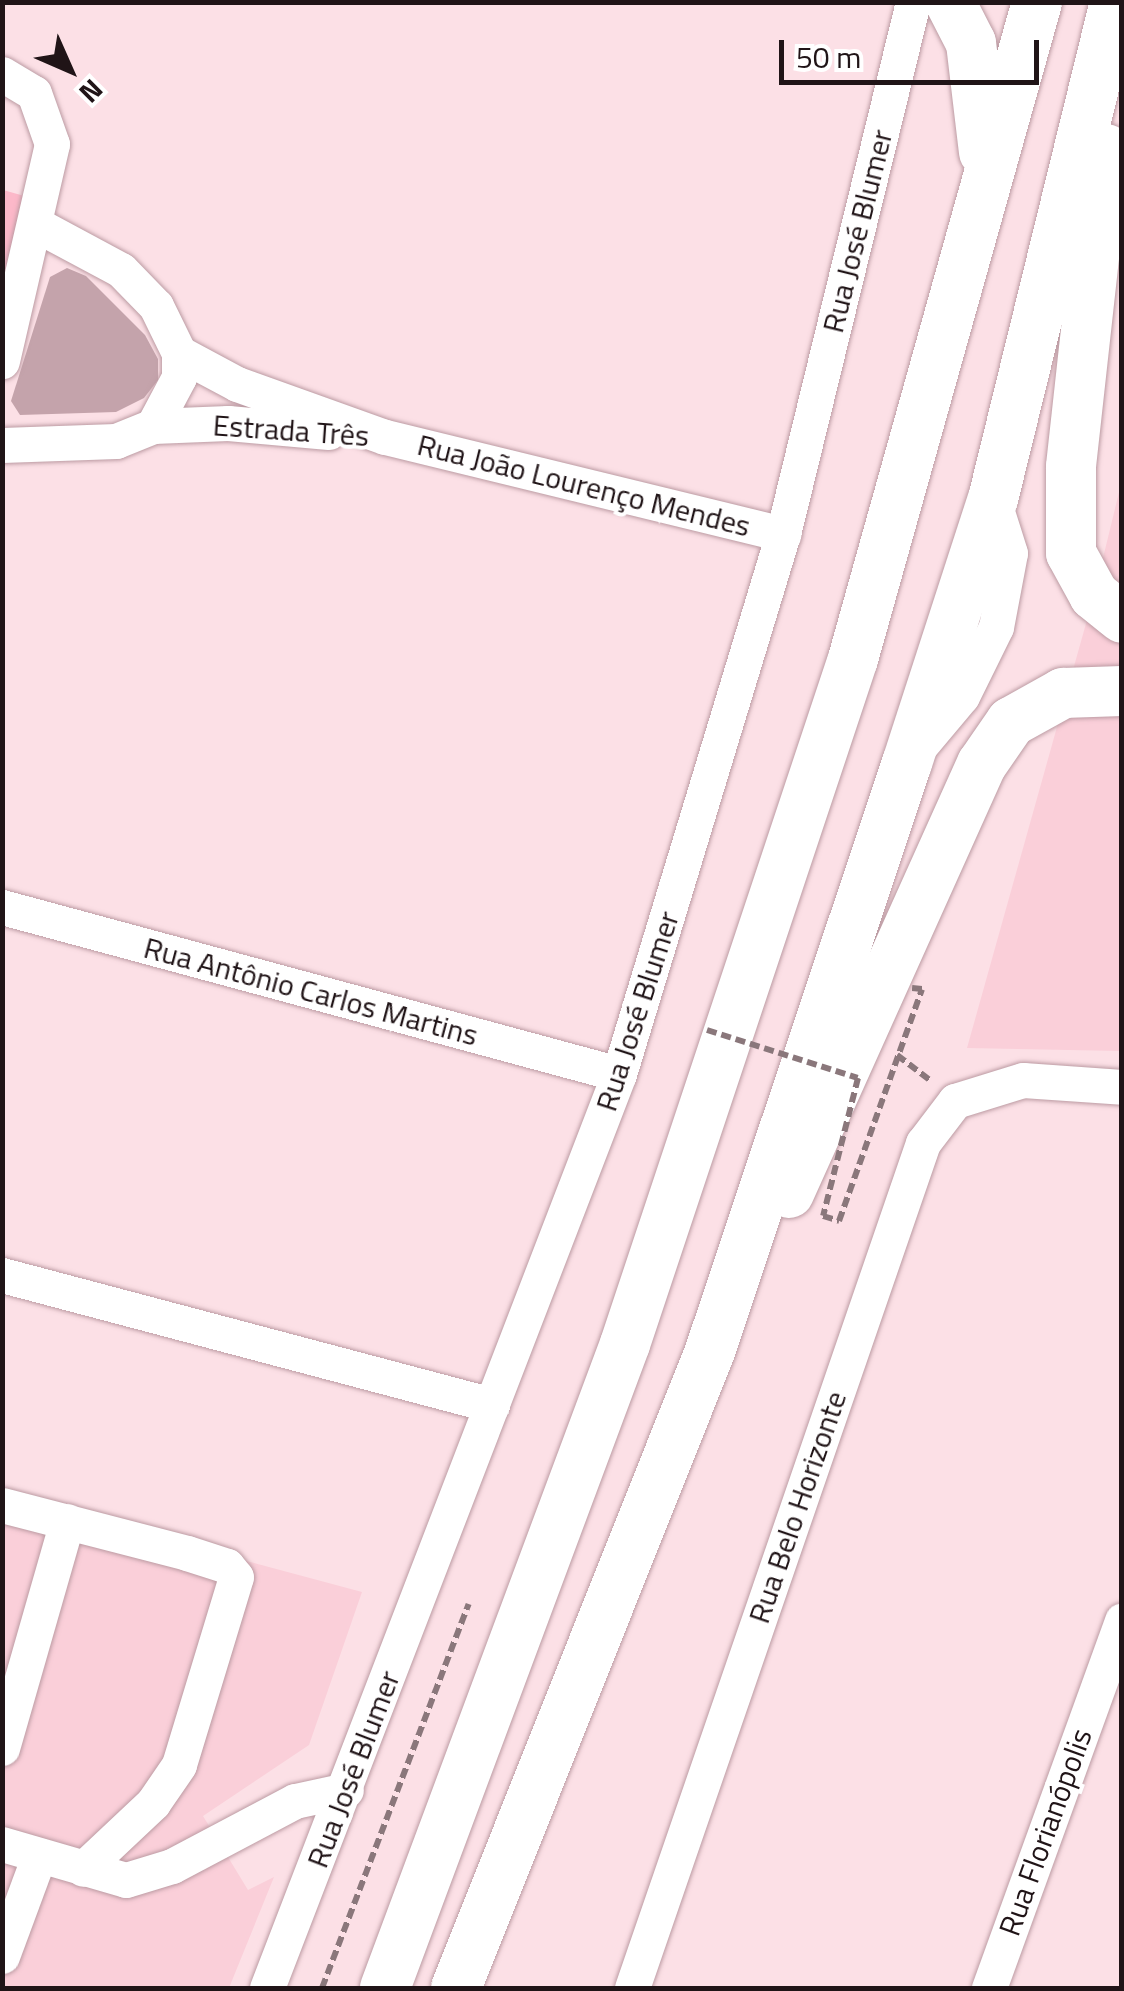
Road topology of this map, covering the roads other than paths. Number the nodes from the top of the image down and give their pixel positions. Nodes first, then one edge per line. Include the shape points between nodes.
1 (913, 2) edge
2 (950, 2) edge
3 (1037, 2) edge
4 (1115, 2) edge
5 (1122, 18) edge
6 (2, 74) edge
7 (986, 174) junction
8 (36, 225) junction
9 (179, 353) junction
10 (2, 361) edge
11 (153, 426) junction
12 (385, 437) junction
13 (2, 445) edge
14 (783, 534) junction
15 (1122, 618) edge
16 (1122, 690) edge
17 (2, 907) edge
18 (618, 1074) junction
19 (1122, 1087) edge
20 (2, 1275) edge
21 (709, 1354) junction
22 (492, 1405) junction
23 (2, 1505) edge
24 (67, 1521) junction
25 (1122, 1620) edge
26 (2, 1748) edge
27 (346, 1790) junction
28 (2, 1844) edge
29 (39, 1856) junction
30 (83, 1869) junction
31 (2, 1956) edge
32 (267, 1988) edge
33 (385, 1988) edge
34 (456, 1988) edge
35 (632, 1988) edge
36 (990, 1988) edge

1 - 14 street, Rua José Blumer
2 - 7 highway via 971,42
3 - 7 highway
4 - 21 highway via 993,499
5 - 15 highway via 1072,466 1071,553 1094,595
6 - 8 street via 34,93 46,114 52,144
7 - 33 highway via 923,422 840,696 624,1344
8 - 9 street via 142,287
8 - 10 street
9 - 11 street, Estrada Três via 179,377
9 - 12 street, Estrada Três via 282,402
11 - 12 street, Estrada Três via 228,422
11 - 13 street, Estrada Três via 116,441
12 - 14 street, Rua João Lourenço Mendes
14 - 18 street, Rua José Blumer
16 - 21 highway via 1051,699 1011,722 982,764 838,1096
17 - 18 street, Rua Antônio Carlos Martins
18 - 22 street, Rua José Blumer
19 - 35 street, Rua Belo Horizonte via 1023,1080 955,1101 923,1143
20 - 22 street
21 - 34 highway
22 - 27 street, Rua José Blumer
23 - 24 street
24 - 26 street
24 - 30 street via 228,1566 236,1577 178,1765 152,1803
25 - 36 street, Rua Florianópolis
27 - 30 street via 295,1801 172,1866 126,1880
27 - 32 street, Rua José Blumer
28 - 29 street
29 - 30 street
29 - 31 street

